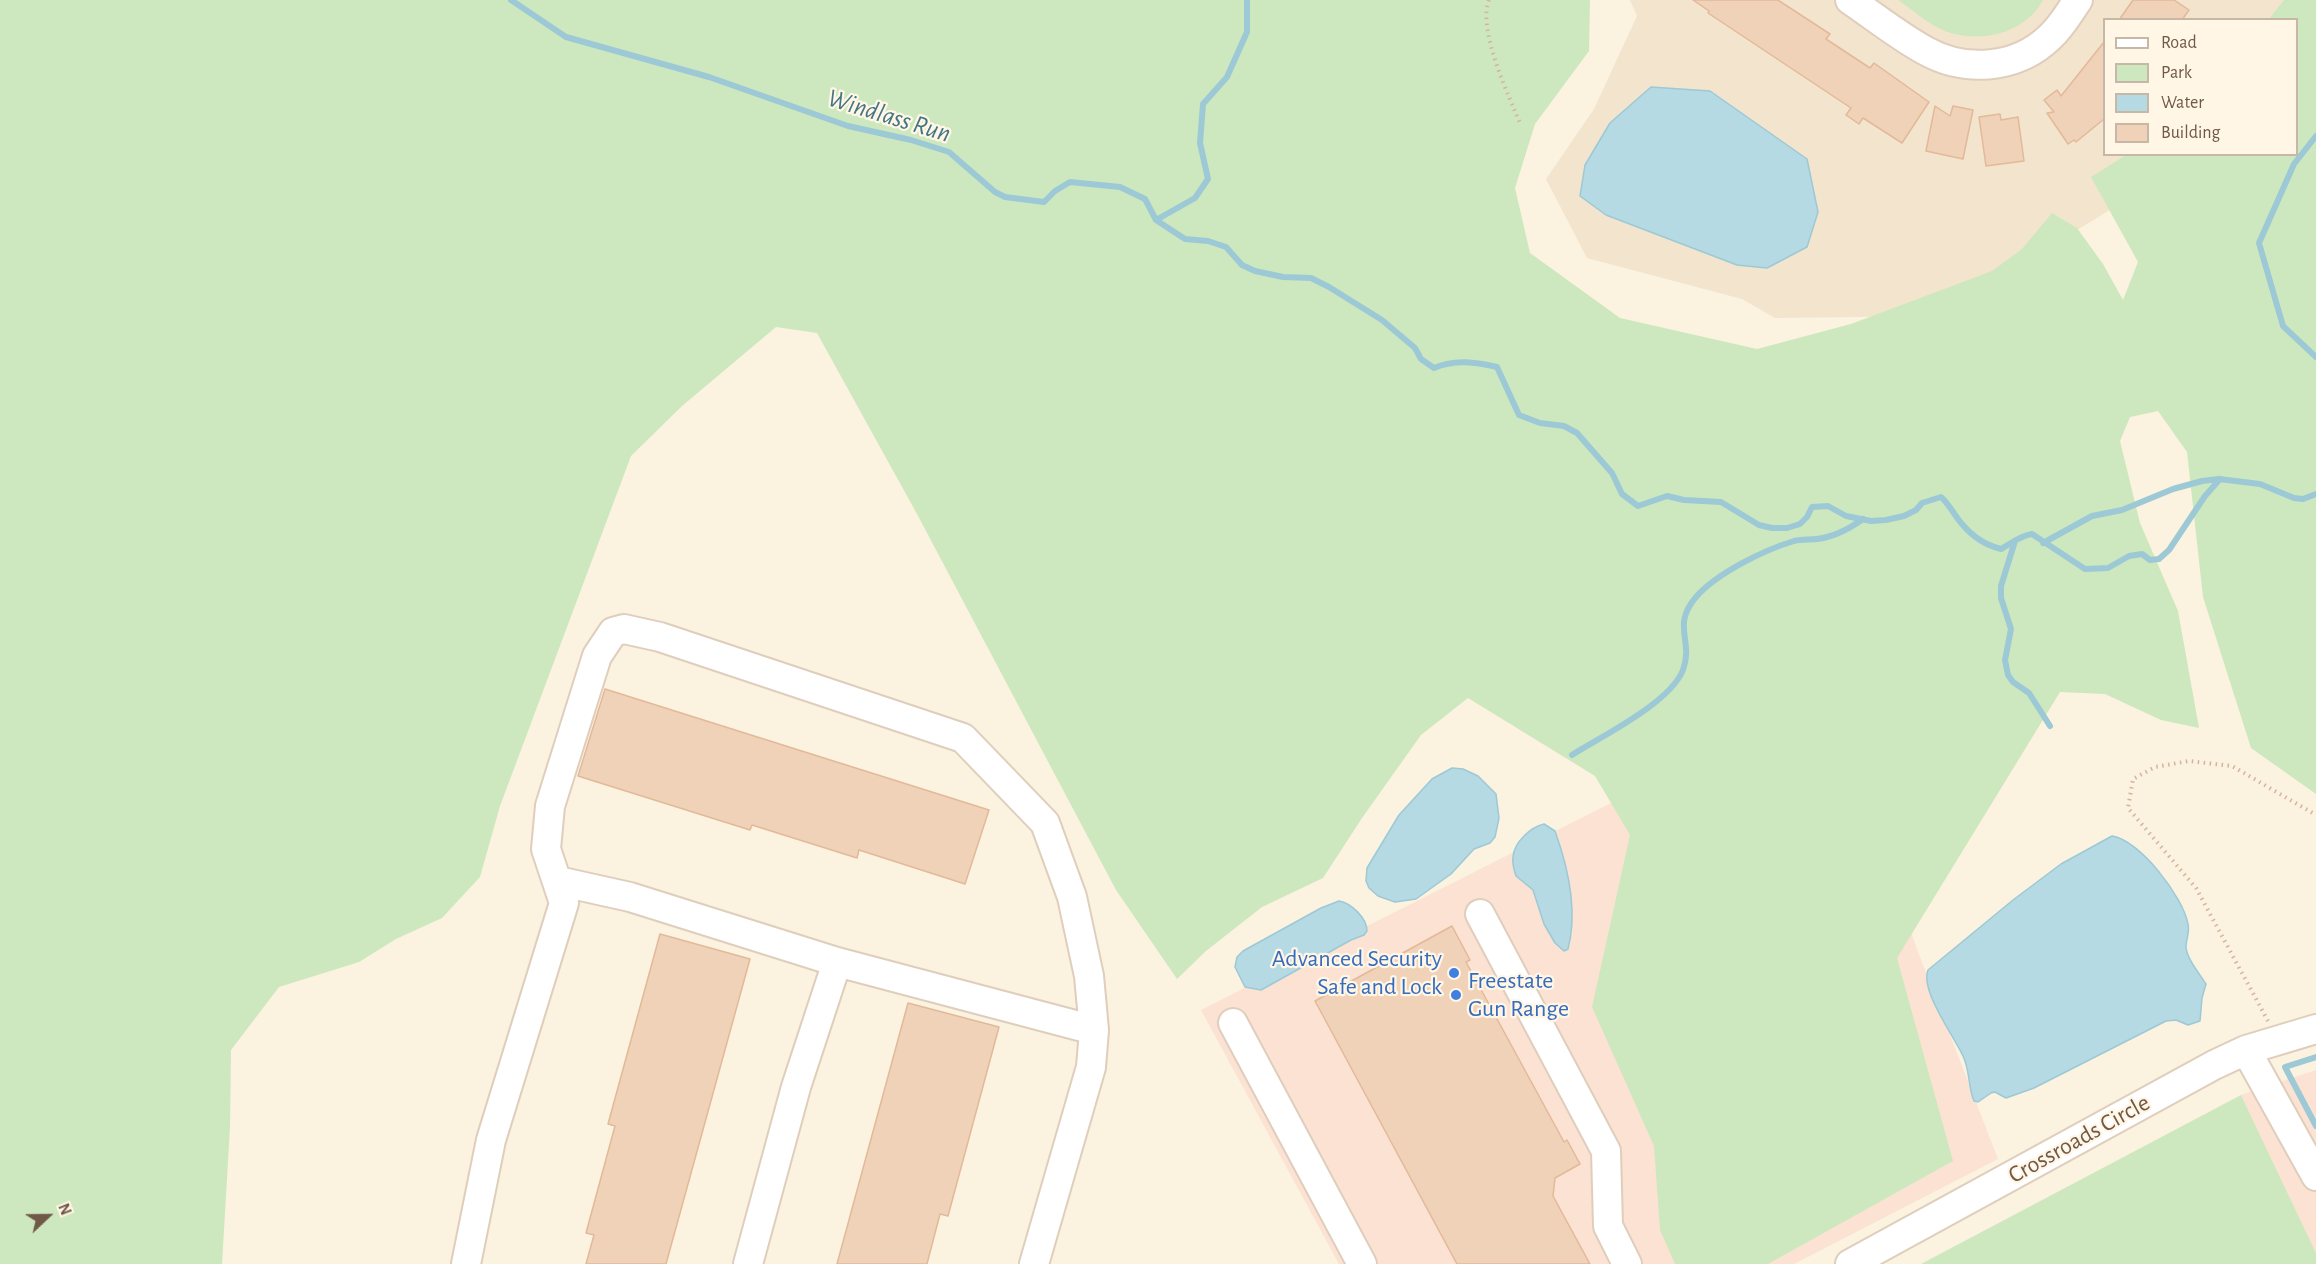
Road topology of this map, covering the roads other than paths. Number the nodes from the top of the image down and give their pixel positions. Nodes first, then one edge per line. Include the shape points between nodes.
1 (1850, 0) edge
2 (2078, 0) edge
3 (558, 881) junction
4 (1480, 914) dead end
5 (837, 962) junction
6 (1233, 1023) dead end
7 (2316, 1029) edge
8 (1094, 1030) junction
9 (2246, 1050) junction
10 (2316, 1176) edge
11 (466, 1264) edge
12 (748, 1264) edge
13 (1034, 1264) edge
14 (1362, 1264) edge
15 (1627, 1264) edge
16 (1850, 1264) edge

1 - 2 street via 1926,51 1946,60 1986,65 2004,62 2038,47 2061,26
3 - 5 street via 630,897
3 - 8 street via 546,849 550,806 597,656 613,632 624,629 660,637 963,738 1045,823 1072,897 1089,976
3 - 11 street via 564,903 491,1140
4 - 15 street via 1606,1151 1608,1226
5 - 8 street
5 - 12 street via 796,1087
6 - 14 street
7 - 9 street, Crossroads Circle
8 - 13 street via 1091,1067
9 - 10 street
9 - 16 street, Crossroads Circle

